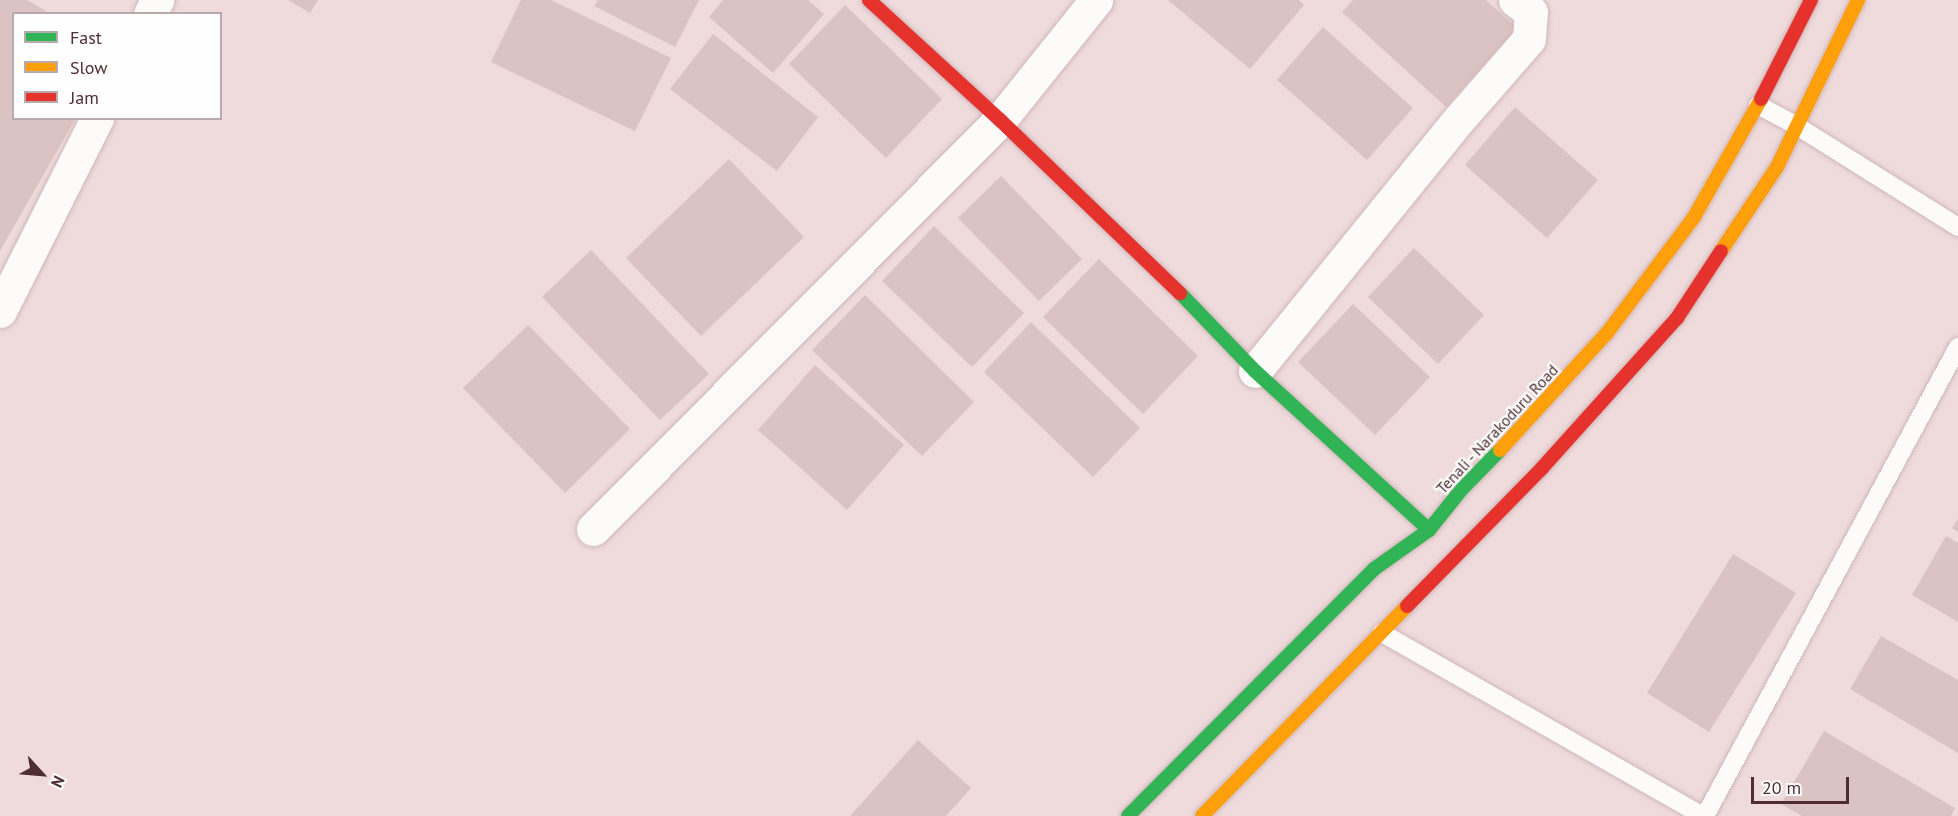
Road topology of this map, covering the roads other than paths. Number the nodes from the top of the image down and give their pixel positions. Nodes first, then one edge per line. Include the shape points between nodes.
1 (869, 0) edge
2 (1096, 0) edge
3 (1515, 0) edge
4 (1811, 0) edge
5 (1858, 0) edge
6 (1758, 105) junction
7 (96, 120) edge
8 (1000, 120) junction
9 (1797, 126) junction
10 (1958, 227) edge
11 (0, 311) edge
12 (1958, 347) edge
13 (1255, 371) junction
14 (593, 529) dead end
15 (1429, 530) junction
16 (1382, 633) junction
17 (1128, 816) edge
18 (1202, 816) edge
19 (1704, 816) edge

1 - 8 main road
2 - 8 street
3 - 13 street via 1532,12 1529,39 1454,125
4 - 6 main road, Tenali - Narakoduru Road
5 - 9 main road
6 - 9 lane
6 - 15 main road, Tenali - Narakoduru Road via 1694,217 1607,333 1462,489
7 - 11 street
8 - 13 main road via 1210,322
8 - 14 street
9 - 10 lane
9 - 16 main road via 1776,167 1677,318 1542,468
12 - 19 lane
13 - 15 main road
15 - 17 main road, Tenali - Narakoduru Road via 1374,569
16 - 18 main road
16 - 19 lane

